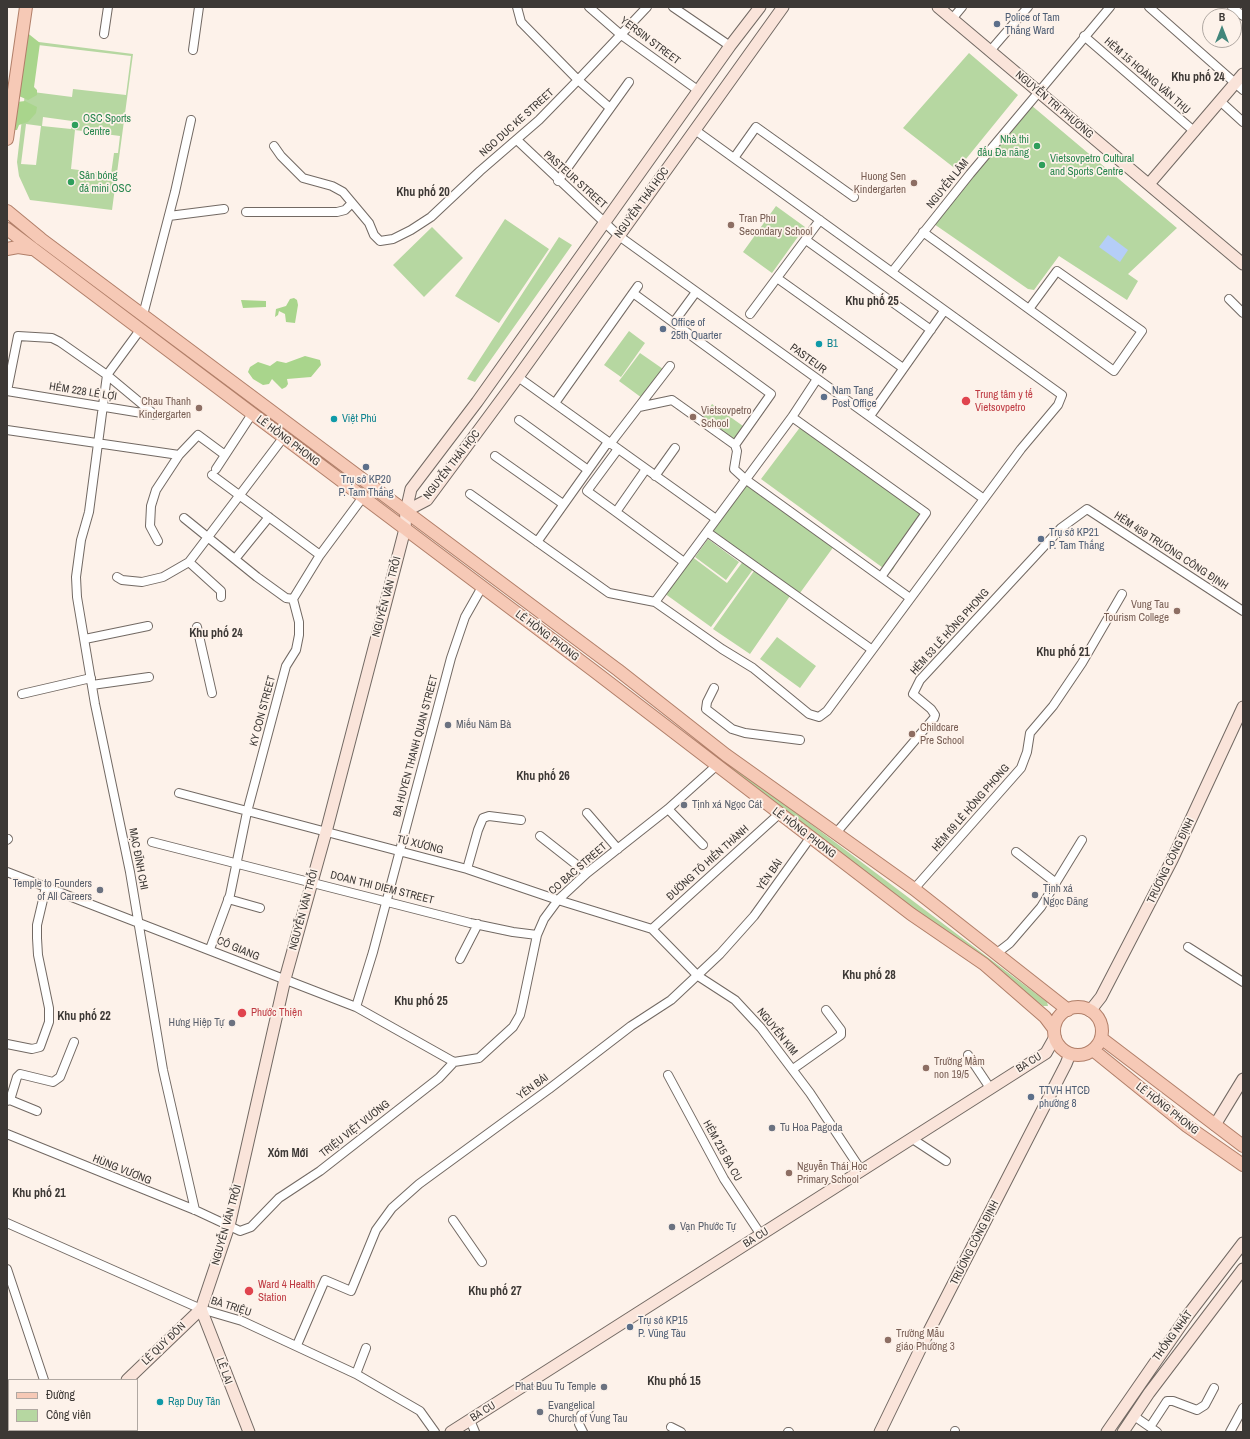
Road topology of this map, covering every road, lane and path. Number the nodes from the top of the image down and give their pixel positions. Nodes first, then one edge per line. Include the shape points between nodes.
1 (26, 7) edge
2 (108, 7) edge
3 (199, 7) edge
4 (517, 7) edge
5 (589, 7) edge
6 (646, 7) edge
7 (673, 7) edge
8 (760, 7) edge
9 (784, 7) edge
10 (938, 7) edge
11 (962, 7) edge
12 (1028, 7) edge
13 (1110, 7) edge
14 (1149, 7) edge
15 (1232, 7) edge
16 (1243, 16) edge
17 (952, 19) junction
18 (104, 34) dead end
19 (620, 34) junction
20 (1084, 36) junction
21 (730, 46) junction
22 (193, 50) dead end
23 (990, 51) junction
24 (1243, 74) edge
25 (578, 80) junction
26 (629, 82) dead end
27 (1239, 86) edge
28 (699, 91) junction
29 (1038, 91) junction
30 (1220, 101) junction
31 (610, 108) junction
32 (191, 120) dead end
33 (1243, 122) edge
34 (695, 130) junction
35 (1195, 132) junction
36 (7, 139) edge
37 (517, 140) junction
38 (274, 146) dead end
39 (734, 158) junction
40 (558, 181) junction
41 (1149, 184) junction
42 (854, 197) dead end
43 (352, 203) junction
44 (224, 209) dead end
45 (7, 211) edge
46 (246, 212) dead end
47 (169, 216) junction
48 (820, 220) junction
49 (605, 222) junction
50 (7, 229) edge
51 (29, 229) junction
52 (923, 232) junction
53 (619, 236) junction
54 (20, 239) junction
55 (806, 240) junction
56 (7, 249) edge
57 (34, 250) junction
58 (1243, 264) edge
59 (892, 272) junction
60 (777, 278) junction
61 (638, 286) dead end
62 (696, 292) junction
63 (633, 293) junction
64 (1229, 299) dead end
65 (1029, 309) junction
66 (944, 311) junction
67 (1243, 313) edge
68 (750, 314) dead end
69 (145, 317) junction
70 (674, 322) junction
71 (140, 330) junction
72 (931, 330) junction
73 (502, 366) junction
74 (670, 366) dead end
75 (903, 368) junction
76 (107, 375) junction
77 (518, 377) junction
78 (817, 379) junction
79 (7, 391) edge
80 (554, 403) junction
81 (102, 407) junction
82 (266, 407) junction
83 (639, 407) junction
84 (870, 416) junction
85 (255, 417) junction
86 (792, 417) junction
87 (519, 420) dead end
88 (7, 430) edge
89 (283, 438) junction
90 (97, 443) junction
91 (609, 443) junction
92 (735, 445) junction
93 (674, 448) dead end
94 (618, 449) junction
95 (225, 455) junction
96 (179, 456) junction
97 (495, 456) dead end
98 (588, 470) junction
99 (646, 470) junction
100 (655, 476) junction
101 (744, 479) junction
102 (470, 494) dead end
103 (240, 495) junction
104 (363, 497) junction
105 (388, 498) junction
106 (984, 498) junction
107 (563, 504) junction
108 (1087, 509) joint
109 (379, 510) junction
110 (406, 512) junction
111 (616, 512) junction
112 (269, 517) junction
113 (184, 518) dead end
114 (716, 519) junction
115 (404, 529) junction
116 (707, 532) junction
117 (208, 537) junction
118 (158, 541) dead end
119 (536, 542) junction
120 (320, 554) junction
121 (235, 559) junction
122 (189, 562) junction
123 (684, 562) junction
124 (117, 577) dead end
125 (881, 577) junction
126 (482, 587) junction
127 (1122, 594) dead end
128 (221, 597) dead end
129 (910, 598) junction
130 (293, 599) junction
131 (656, 602) junction
132 (1243, 611) edge
133 (148, 626) dead end
134 (197, 627) dead end
135 (85, 639) junction
136 (872, 648) junction
137 (149, 677) dead end
138 (91, 682) junction
139 (714, 688) dead end
140 (212, 693) dead end
141 (22, 694) dead end
142 (1243, 707) edge
143 (800, 740) dead end
144 (726, 755) junction
145 (716, 766) junction
146 (179, 793) dead end
147 (668, 809) junction
148 (247, 812) junction
149 (586, 813) dead end
150 (779, 814) junction
151 (521, 820) dead end
152 (326, 832) junction
153 (836, 833) junction
154 (540, 836) dead end
155 (810, 838) junction
156 (1082, 840) dead end
157 (152, 842) dead end
158 (703, 845) dead end
159 (618, 849) junction
160 (400, 852) junction
161 (1016, 852) dead end
162 (236, 863) junction
163 (467, 868) junction
164 (7, 872) edge
165 (587, 873) junction
166 (311, 882) junction
167 (1056, 883) junction
168 (46, 887) junction
169 (914, 889) junction
170 (228, 899) junction
171 (387, 900) junction
172 (558, 900) junction
173 (260, 908) dead end
174 (137, 923) junction
175 (478, 924) junction
176 (652, 929) junction
177 (537, 935) junction
178 (1188, 947) dead end
179 (210, 949) junction
180 (996, 953) junction
181 (460, 959) dead end
182 (698, 976) junction
183 (285, 979) junction
184 (1243, 982) edge
185 (356, 1007) junction
186 (826, 1010) dead end
187 (1068, 1010) junction
188 (1090, 1011) junction
189 (1054, 1033) junction
190 (1101, 1038) junction
191 (74, 1042) dead end
192 (7, 1044) edge
193 (1093, 1050) junction
194 (1070, 1054) junction
195 (968, 1055) dead end
196 (454, 1062) junction
197 (793, 1069) junction
198 (668, 1075) dead end
199 (1243, 1079) edge
200 (990, 1088) junction
201 (8, 1100) edge
202 (38, 1111) dead end
203 (1215, 1125) junction
204 (7, 1134) edge
205 (911, 1138) junction
206 (1243, 1146) edge
207 (946, 1161) dead end
208 (1243, 1165) edge
209 (861, 1170) junction
210 (195, 1210) junction
211 (454, 1220) dead end
212 (7, 1223) edge
213 (229, 1226) junction
214 (761, 1235) junction
215 (1243, 1243) edge
216 (482, 1262) dead end
217 (7, 1269) edge
218 (1243, 1269) edge
219 (201, 1309) junction
220 (1188, 1315) junction
221 (1202, 1324) junction
222 (297, 1345) junction
223 (366, 1348) dead end
224 (356, 1374) junction
225 (44, 1379) edge
226 (128, 1379) edge
227 (1214, 1388) dead end
228 (590, 1408) dead end
229 (1243, 1408) edge
230 (1134, 1416) junction
231 (470, 1420) junction
232 (671, 1427) dead end
233 (1150, 1427) junction
234 (248, 1432) edge
235 (435, 1432) edge
236 (451, 1432) edge
237 (475, 1432) edge
238 (583, 1432) edge
239 (681, 1432) edge
240 (880, 1432) edge
241 (1107, 1432) edge
242 (1123, 1432) edge
243 (1157, 1432) edge
244 (1230, 1432) edge

1 - 36 main road
2 - 18 street
3 - 22 street
4 - 25 street via 521,22
5 - 19 street, YERSIN STREET
6 - 19 street, NGO DUC KE STREET
7 - 21 street
8 - 21 main road, NGUYỄN THÁI HỌC
9 - 34 main road, NGUYỄN THÁI HỌC
10 - 17 main road, NGUYỄN TRI PHƯƠNG
11 - 17 street
12 - 23 street
13 - 20 street, NGUYỄN LÂM
14 - 27 street
15 - 16 street
17 - 23 main road, NGUYỄN TRI PHƯƠNG
19 - 25 street, NGO DUC KE STREET
19 - 28 street, YERSIN STREET
20 - 29 street, NGUYỄN LÂM
20 - 35 street, HẺM 15 HOÀNG VĂN THỤ
21 - 28 main road, NGUYỄN THÁI HỌC
23 - 29 main road, NGUYỄN TRI PHƯƠNG
24 - 27 main road
25 - 31 street
25 - 37 street, NGO DUC KE STREET
26 - 31 street
27 - 30 main road
28 - 49 main road, NGUYỄN THÁI HỌC
29 - 41 main road, NGUYỄN TRI PHƯƠNG
29 - 52 street, NGUYỄN LÂM
30 - 33 street
30 - 35 main road
31 - 40 street
32 - 47 street
34 - 39 street
34 - 53 main road, NGUYỄN THÁI HỌC
35 - 41 main road
37 - 40 street, PASTEUR STREET
37 - 43 street, NGO DUC KE STREET via 431,217 393,239 380,241 374,235 369,222
38 - 43 street via 303,178 343,192
39 - 42 street via 756,127
39 - 48 street
40 - 49 street, PASTEUR STREET
41 - 58 main road, NGUYỄN TRI PHƯƠNG
43 - 46 street via 345,210 337,212
44 - 47 street
45 - 51 main road, LÊ HỒNG PHONG
47 - 69 street
48 - 55 street
48 - 59 street
49 - 53 street, PASTEUR STREET
49 - 73 main road, NGUYỄN THÁI HỌC
50 - 54 main road, LÊ HỒNG PHONG
51 - 54 main road
51 - 69 main road, LÊ HỒNG PHONG
52 - 59 street, NGUYỄN LÂM
52 - 65 street
53 - 62 street, PASTEUR
53 - 77 main road, NGUYỄN THÁI HỌC
54 - 57 main road, LÊ HỒNG PHONG
55 - 60 street
55 - 72 street
56 - 57 main road via 21,247
57 - 71 main road, LÊ HỒNG PHONG
59 - 66 street
60 - 68 street
60 - 75 street
61 - 63 street
62 - 70 street
62 - 78 street, PASTEUR
63 - 70 street
63 - 80 street
64 - 67 street
65 - 65 street via 1114,371 1142,331 1057,271
66 - 72 street
66 - 106 street via 1062,395 1058,405
69 - 71 main road
69 - 82 main road, LÊ HỒNG PHONG
70 - 92 street via 771,394
71 - 76 street
71 - 85 main road, LÊ HỒNG PHONG
72 - 75 street
73 - 77 main road
73 - 110 main road, NGUYỄN THÁI HỌC via 411,489
74 - 83 street
75 - 84 street
76 - 79 street via 52,338 18,336
76 - 81 street, MẠC ĐĨNH CHI
76 - 81 street, HẺM 228 LÊ LỢI via 155,415
77 - 80 street
77 - 110 main road, NGUYỄN THÁI HỌC via 427,500
78 - 84 street, PASTEUR
78 - 86 street
79 - 81 street, HẺM 228 LÊ LỢI
80 - 91 street
81 - 90 street, MẠC ĐĨNH CHI
82 - 85 main road
82 - 105 main road, LÊ HỒNG PHONG
83 - 91 street
83 - 92 street via 672,400
84 - 106 street, PASTEUR
85 - 89 main road, LÊ HỒNG PHONG
85 - 95 street
86 - 101 street
86 - 125 street via 926,513
87 - 98 street
88 - 90 street
89 - 103 street
89 - 104 main road, LÊ HỒNG PHONG
90 - 96 street
90 - 135 street, MẠC ĐĨNH CHI via 89,512 81,540 76,577
91 - 94 street
91 - 98 street
92 - 101 street via 737,451 734,469
93 - 100 street
94 - 99 street
94 - 111 street via 587,491
95 - 96 street via 198,435
95 - 103 street via 214,472
96 - 118 street via 156,490 151,506 150,526
97 - 107 street
98 - 107 street
99 - 100 street
99 - 111 street
100 - 114 street
101 - 114 street
101 - 125 street
102 - 119 street
103 - 112 street
103 - 117 street
104 - 109 main road, LÊ HỒNG PHONG
104 - 120 street
105 - 109 main road
105 - 110 main road, LÊ HỒNG PHONG
106 - 129 street
107 - 119 street
108 - 132 street, HẺM 459 TRƯƠNG CÔNG ĐỊNH
108 - 153 street, HẺM 53 LÊ HỒNG PHONG via 1061,528 920,680 914,694 931,709 934,718
109 - 115 main road, LÊ HỒNG PHONG
110 - 115 main road, NGUYỄN VĂN TRỖI
110 - 144 main road, LÊ HỒNG PHONG via 618,670
111 - 123 street
112 - 120 street
112 - 121 street
113 - 117 street
114 - 116 street
115 - 126 main road, LÊ HỒNG PHONG
115 - 152 main road, NGUYỄN VĂN TRỖI
116 - 123 street
116 - 136 street
117 - 121 street
117 - 122 street
119 - 131 street via 609,593
120 - 130 street
121 - 130 street via 286,598
122 - 124 street via 163,577 142,582
122 - 128 street via 221,591
123 - 131 street
125 - 129 street
126 - 145 main road, LÊ HỒNG PHONG
126 - 160 street, BA HUYEN THANH QUAN STREET via 465,617 451,658
127 - 169 street, HẺM 69 LÊ HỒNG PHONG via 1082,663 1053,706 1030,734 1021,768
129 - 136 street
130 - 148 street, KY CON STREET via 299,622 296,650 286,666
131 - 136 street via 753,668 809,714 817,717 824,715
133 - 135 street
134 - 140 street
135 - 138 street, MẠC ĐĨNH CHI
137 - 138 street
138 - 141 street
138 - 174 street, MẠC ĐĨNH CHI via 130,872
139 - 143 street via 706,702 706,709 732,729
142 - 188 main road, TRƯƠNG CÔNG ĐỊNH via 1182,840 1101,997
144 - 145 main road
144 - 153 main road, LÊ HỒNG PHONG
145 - 147 street, CO BAC STREET
145 - 150 main road, LÊ HỒNG PHONG
146 - 148 street, TÚ XƯƠNG
147 - 158 street
147 - 159 street, CO BAC STREET
148 - 152 street, TÚ XƯƠNG
148 - 162 street, KY CON STREET
149 - 159 street
150 - 155 main road, LÊ HỒNG PHONG
150 - 176 street, ĐƯỜNG TÔ HIẾN THÀNH
151 - 163 street via 485,817 478,830
152 - 160 street, TÚ XƯƠNG
152 - 166 main road, NGUYỄN VĂN TRỖI
153 - 169 main road, LÊ HỒNG PHONG
154 - 165 street
155 - 182 street, YÊN BÁI via 754,916
155 - 189 main road, LÊ HỒNG PHONG via 911,914 984,964 1045,1017
156 - 167 street
157 - 162 street, DOAN THI DIEM STREET
159 - 165 street, CO BAC STREET
160 - 163 street, TÚ XƯƠNG
160 - 171 street, BA HUYEN THANH QUAN STREET
161 - 167 street
162 - 166 street, DOAN THI DIEM STREET
162 - 170 street, KY CON STREET
163 - 172 street, TÚ XƯƠNG
164 - 168 street, CÔ GIANG
165 - 172 street, CO BAC STREET
166 - 171 street, DOAN THI DIEM STREET
166 - 183 main road, NGUYỄN VĂN TRỖI
167 - 180 street via 1010,943
168 - 174 street, CÔ GIANG
168 - 192 street via 36,925 38,955 49,1008 49,1022 40,1048
169 - 180 main road, LÊ HỒNG PHONG
170 - 173 street
170 - 179 street, KY CON STREET
171 - 175 street, DOAN THI DIEM STREET
171 - 185 street, BA HUYEN THANH QUAN STREET
172 - 176 street, TÚ XƯƠNG
172 - 177 street, CO BAC STREET via 544,919
174 - 179 street, CÔ GIANG
174 - 210 street, MẠC ĐĨNH CHI via 163,1070
175 - 177 street, DOAN THI DIEM STREET
175 - 181 street
176 - 182 street, NGUYỄN KIM
177 - 196 street, CO BAC STREET via 524,1002 513,1027 479,1058
178 - 184 street
179 - 183 street, CÔ GIANG
180 - 187 main road, LÊ HỒNG PHONG
182 - 197 street, NGUYỄN KIM via 735,1000 762,1028
182 - 222 street, YÊN BÁI via 671,1000 631,1026 403,1197 376,1230 351,1291 325,1280
183 - 185 street, CÔ GIANG
183 - 213 main road, NGUYỄN VĂN TRỖI
185 - 196 street, CÔ GIANG
186 - 197 street via 841,1030 841,1035
187 - 188 main road via 1083,1008
187 - 189 main road via 1056,1021
188 - 190 main road via 1100,1023
189 - 194 main road via 1058,1044
189 - 200 main road, BA CU via 1046,1053
190 - 193 main road
190 - 203 main road, LÊ HỒNG PHONG
191 - 201 street via 60,1077 53,1082 20,1074
193 - 194 main road via 1085,1054
193 - 208 main road, LÊ HỒNG PHONG via 1187,1126
194 - 240 main road, TRƯƠNG CÔNG ĐỊNH
195 - 200 street
196 - 213 street, TRIỆU VIỆT VƯƠNG via 439,1078 320,1171 279,1198 251,1227 240,1231
197 - 209 street, NGUYỄN KIM
198 - 214 street, HẺM 215 BA CU via 724,1179
199 - 203 main road
200 - 205 main road, BA CU
201 - 202 street
203 - 206 main road, LÊ HỒNG PHONG
204 - 210 street, HÙNG VƯƠNG
205 - 207 street
205 - 209 main road, BA CU
209 - 214 main road, BA CU
210 - 213 street, HÙNG VƯƠNG
211 - 216 street
212 - 219 street, BÀ TRIỆU
213 - 219 main road, NGUYỄN VĂN TRỖI
214 - 231 main road, BA CU
215 - 220 main road, THỐNG NHẤT
217 - 225 street
218 - 221 main road, THỐNG NHẤT
219 - 222 street, BÀ TRIỆU via 242,1321
219 - 226 main road, LÊ QUÝ ĐÔN
219 - 234 main road, LÊ LAI
220 - 221 main road
220 - 241 main road, THỐNG NHẤT
221 - 230 main road, THỐNG NHẤT
222 - 224 street, BÀ TRIỆU
223 - 224 street
224 - 235 street, BÀ TRIỆU via 420,1411
227 - 233 street via 1205,1404 1197,1410 1167,1401
228 - 238 street via 581,1415 579,1424
229 - 244 street
230 - 233 street
230 - 242 main road, THỐNG NHẤT
231 - 236 main road, BA CU
231 - 237 street
232 - 239 street
233 - 243 street

